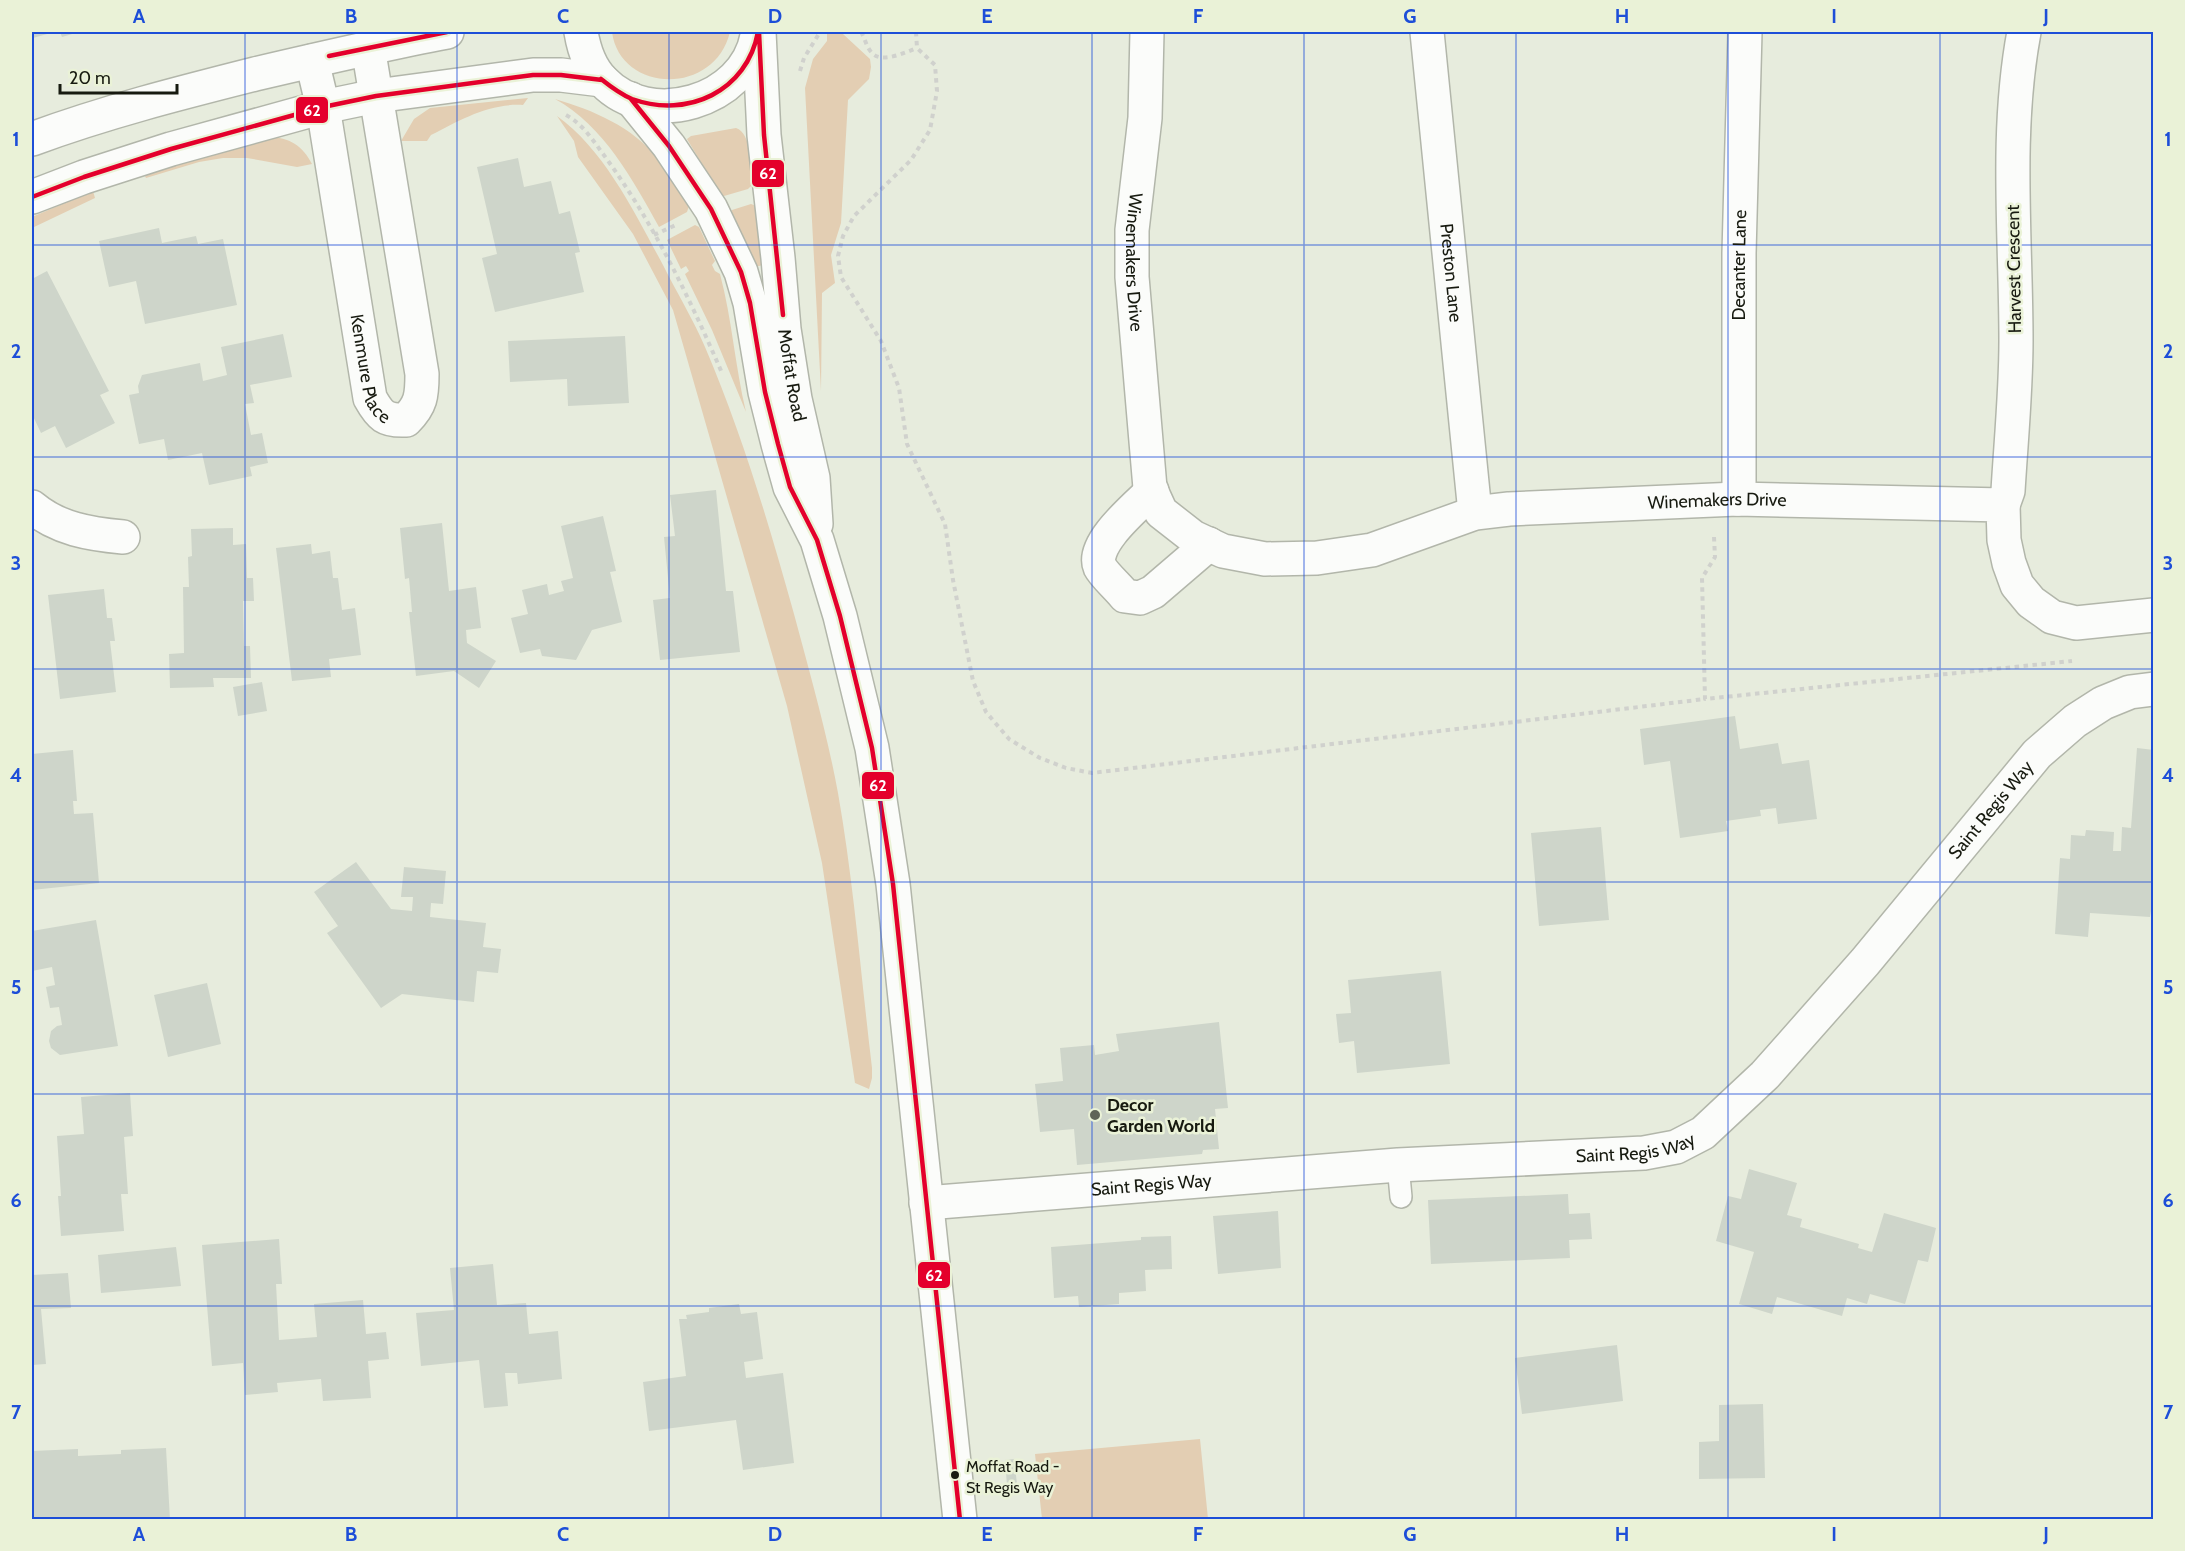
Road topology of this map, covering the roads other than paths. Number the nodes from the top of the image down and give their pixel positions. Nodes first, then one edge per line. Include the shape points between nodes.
1 (447, 32) edge
2 (581, 32) edge
3 (759, 32) edge
4 (1147, 32) edge
5 (1427, 32) edge
6 (1745, 32) edge
7 (2024, 32) edge
8 (368, 47) junction
9 (312, 61) junction
10 (602, 80) junction
11 (376, 96) junction
12 (632, 99) junction
13 (323, 107) junction
14 (32, 139) edge
15 (32, 197) edge
16 (1152, 491) junction
17 (1726, 500) junction
18 (2003, 505) junction
19 (32, 507) edge
20 (1475, 513) junction
21 (123, 537) dead end
22 (817, 540) junction
23 (1209, 544) junction
24 (2154, 615) edge
25 (2154, 689) edge
26 (926, 1203) junction
27 (960, 1520) edge

1 - 8 street
2 - 10 street, Moffat Road via 587,55
3 - 12 street, Moffat Road via 742,71 706,98 656,105
3 - 22 street, Moffat Road via 764,135 784,328 813,478
4 - 16 street, Winemakers Drive via 1145,118 1132,230 1132,277
5 - 20 street, Preston Lane
6 - 17 street, Decanter Lane via 1739,253 1739,484
7 - 18 street, Harvest Crescent via 2017,68 2013,196 2016,343 2008,491
8 - 9 street
8 - 11 street, Kenmure Place
9 - 13 street, Kenmure Place
9 - 14 street via 167,96
10 - 11 street via 533,75
10 - 12 street, Moffat Road
11 - 13 street
11 - 13 street, Kenmure Place via 422,374 417,409 406,420 391,421 378,412 370,398
12 - 22 street, Moffat Road via 711,209 734,255 750,303 765,392 790,486
13 - 15 street via 171,148
16 - 23 street, Winemakers Drive via 1161,512 1193,537
16 - 23 street via 1108,536 1099,552 1100,566 1125,596 1140,598 1154,592
17 - 18 street, Winemakers Drive
17 - 20 street, Winemakers Drive
18 - 24 street via 2008,563 2017,585 2031,602 2052,617 2076,623
19 - 21 street via 76,530
20 - 23 street, Winemakers Drive via 1372,550 1317,558 1266,560
22 - 26 street, Moffat Road via 840,616 880,793
25 - 26 street, Saint Regis Way via 2130,692 2103,703 2037,754 1865,962 1765,1075 1703,1133 1676,1147 1399,1181
26 - 27 street, Moffat Road

